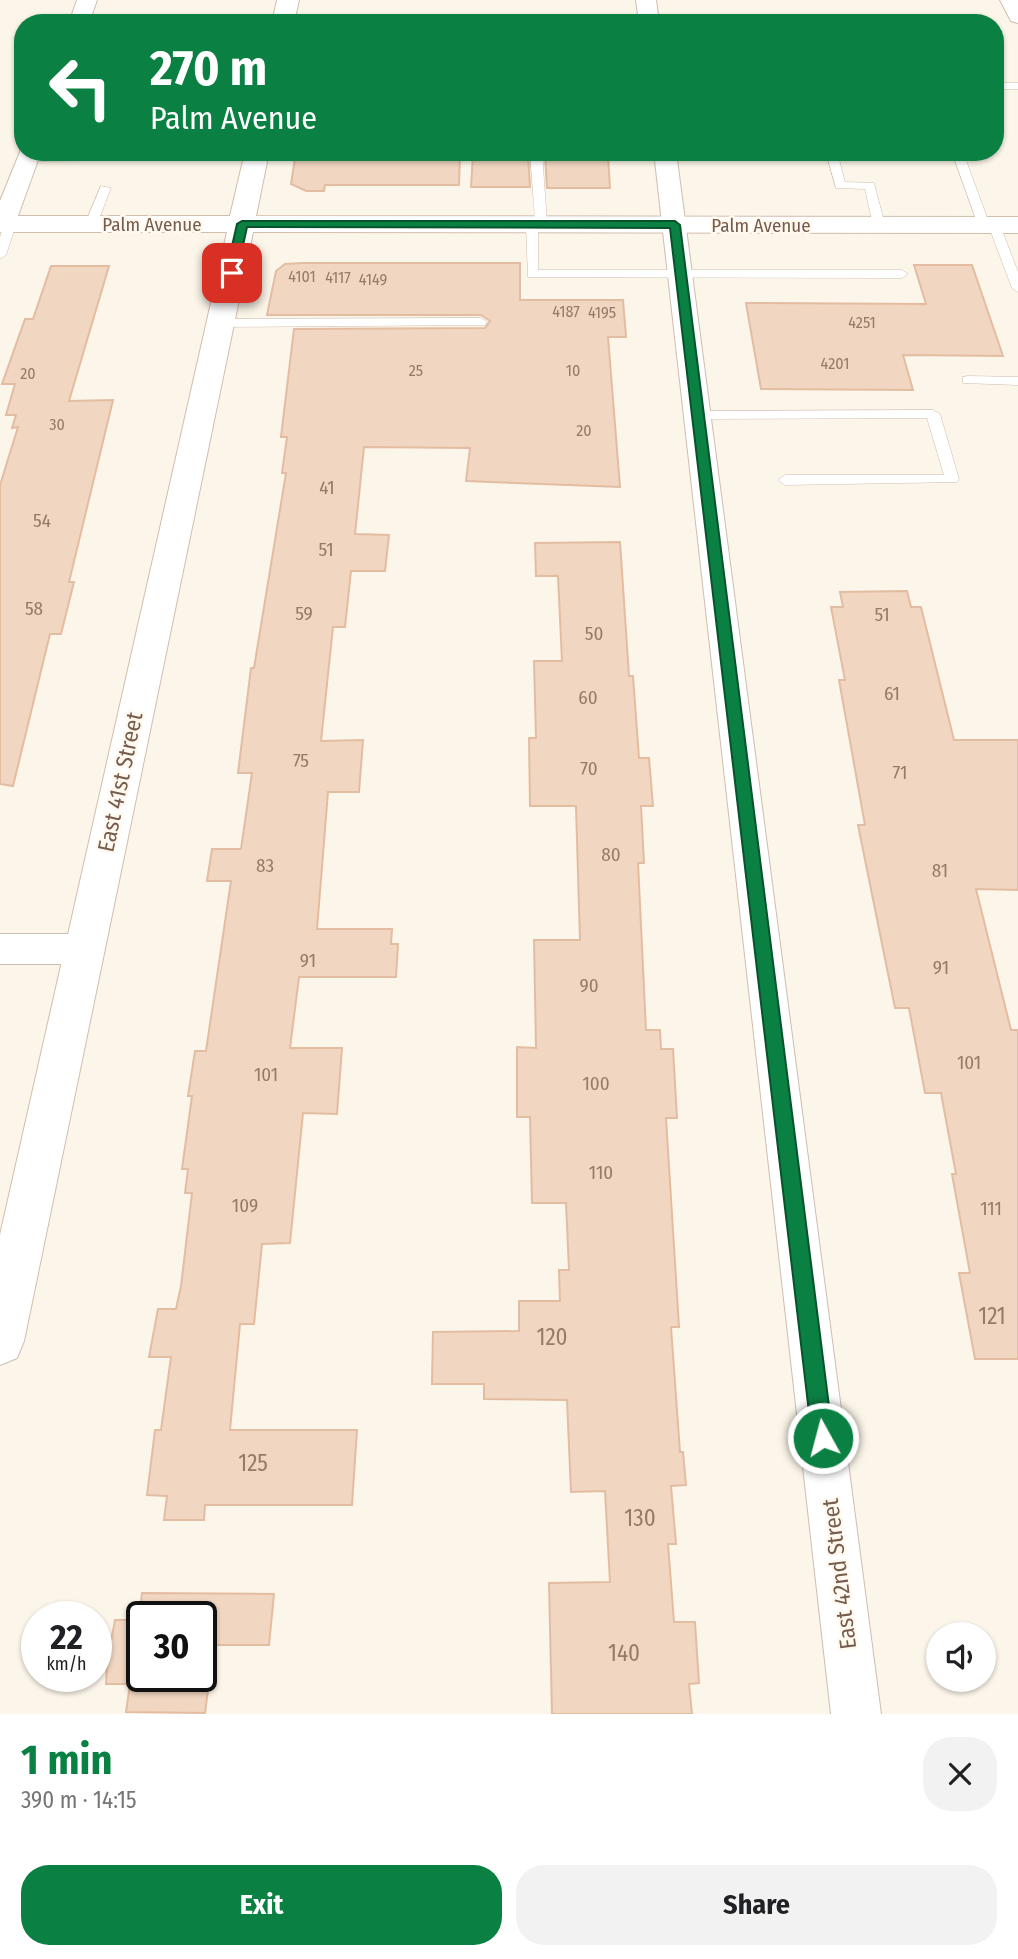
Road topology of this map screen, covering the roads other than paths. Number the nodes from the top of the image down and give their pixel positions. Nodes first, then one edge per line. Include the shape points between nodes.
1 (1010, 0) edge
2 (1018, 17) edge
3 (27, 161) edge
4 (102, 161) edge
5 (132, 161) edge
6 (255, 161) edge
7 (536, 161) edge
8 (666, 161) edge
9 (833, 161) edge
10 (962, 161) edge
11 (105, 188) dead end
12 (4, 224) edge
13 (91, 224) junction
14 (242, 224) junction
15 (536, 225) junction
16 (675, 225) junction
17 (879, 225) junction
18 (999, 225) edge
19 (0, 255) edge
20 (680, 274) junction
21 (902, 274) dead end
22 (1017, 282) edge
23 (221, 323) junction
24 (481, 323) dead end
25 (968, 380) dead end
26 (1018, 380) edge
27 (698, 415) junction
28 (785, 480) dead end
29 (0, 949) edge
30 (83, 949) junction
31 (0, 1341) edge
32 (856, 1714) edge

1 - 2 street
3 - 12 street
4 - 5 lane
6 - 14 street, East 41st Street
7 - 15 lane
8 - 16 street, East 42nd Street
9 - 17 lane via 840,186 870,185
10 - 18 lane
11 - 13 lane
12 - 13 street, Palm Avenue
12 - 19 lane
13 - 14 street, Palm Avenue
14 - 15 street, Palm Avenue
14 - 23 street, East 41st Street
15 - 16 street, Palm Avenue
15 - 20 lane via 532,274
16 - 17 street, Palm Avenue
16 - 20 street, East 42nd Street
17 - 18 street, Palm Avenue
18 - 22 lane
20 - 21 lane
20 - 27 street, East 42nd Street
23 - 24 lane
23 - 30 street, East 41st Street
25 - 26 lane
27 - 28 lane via 933,414 951,479
27 - 32 street, East 42nd Street
29 - 30 street
30 - 31 street, East 41st Street

